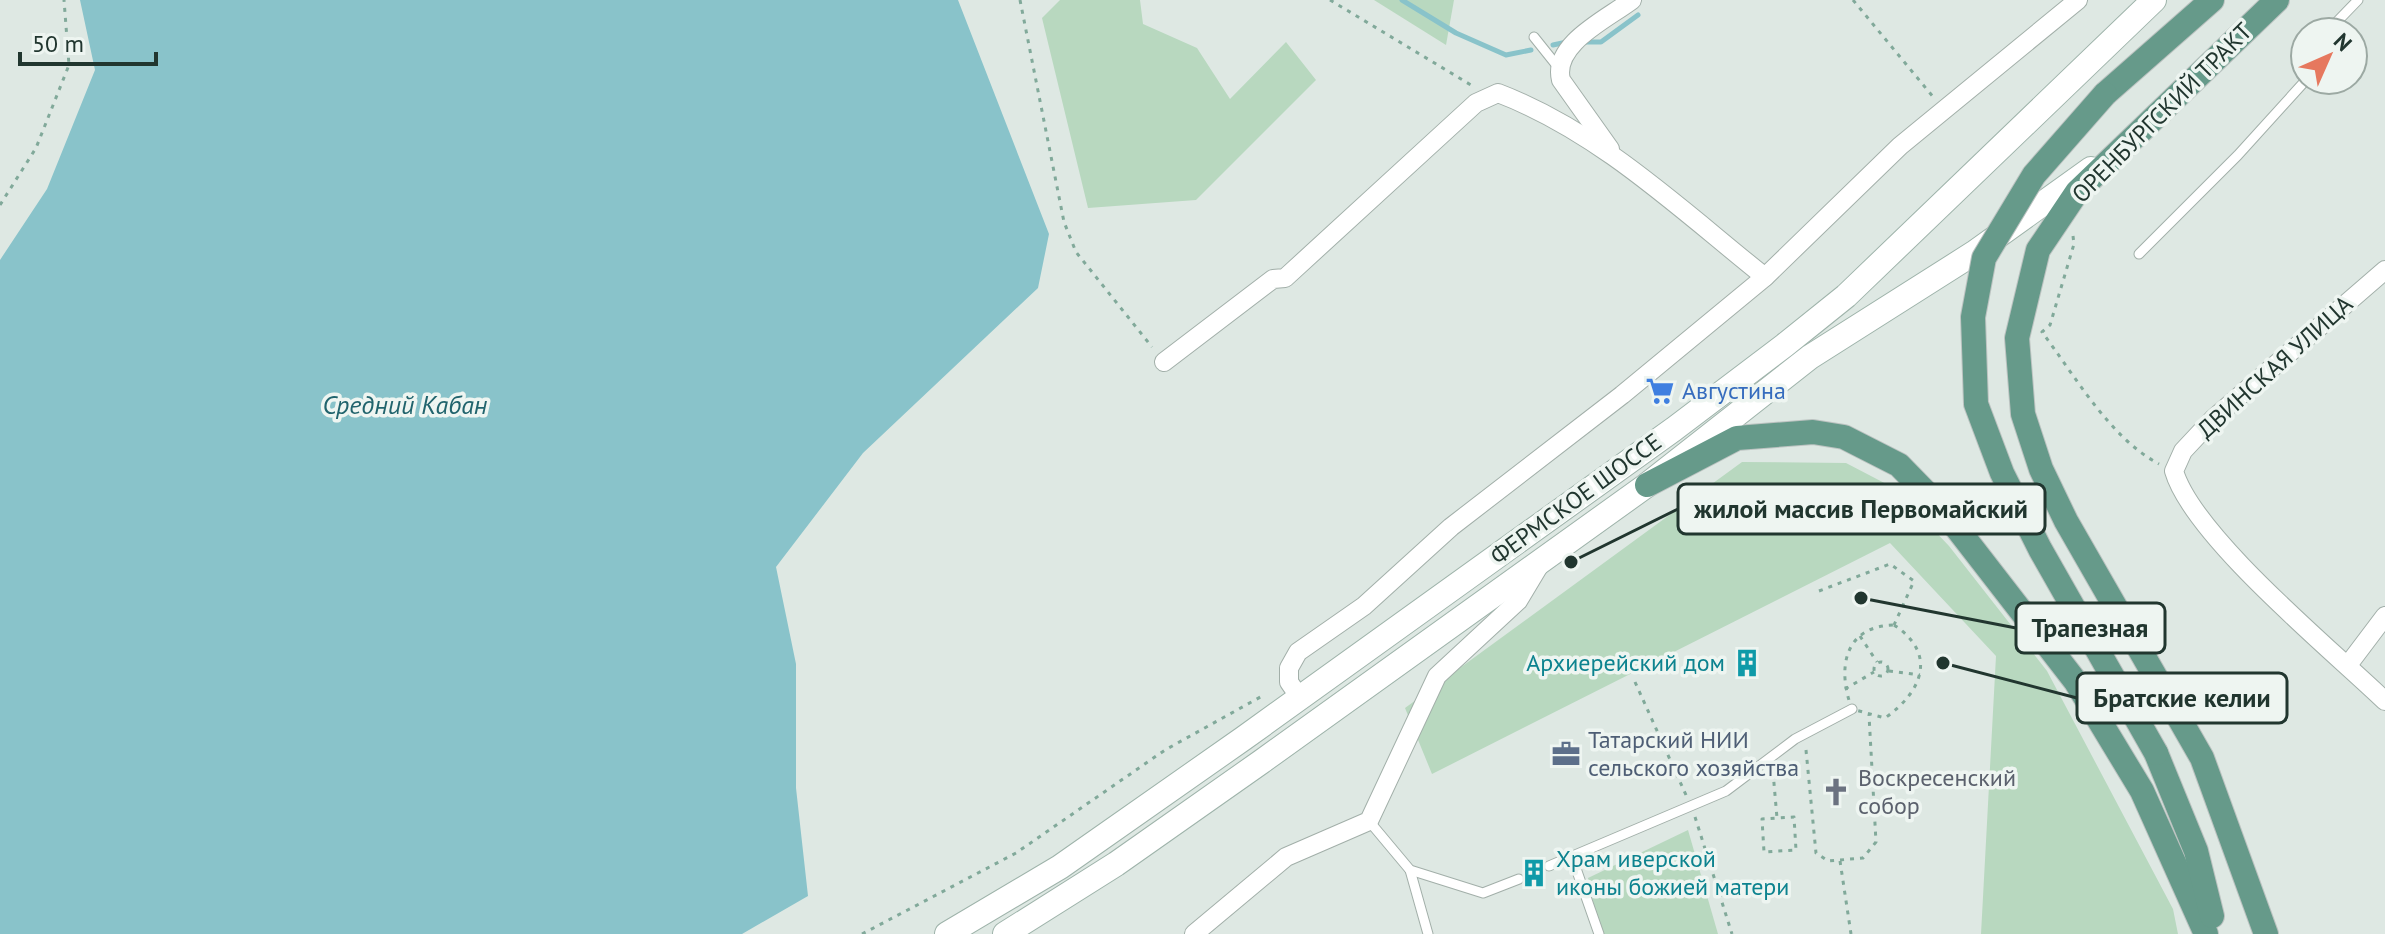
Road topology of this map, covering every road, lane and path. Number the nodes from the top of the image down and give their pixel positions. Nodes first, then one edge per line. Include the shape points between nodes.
1 (64, 0) edge
2 (1020, 0) edge
3 (1330, 0) edge
4 (1632, 0) edge
5 (1853, 0) edge
6 (2078, 0) edge
7 (2154, 0) edge
8 (2212, 0) edge
9 (2277, 0) edge
10 (2358, 0) edge
11 (2342, 16) edge
12 (1534, 37) dead end
13 (1558, 67) junction
14 (1498, 93) junction
15 (2291, 96) edge
16 (1944, 110) junction
17 (2127, 143) junction
18 (1613, 155) junction
19 (0, 205) edge
20 (2072, 229) dead end
21 (2139, 254) dead end
22 (2385, 270) edge
23 (1765, 277) junction
24 (1164, 362) joint
25 (2174, 471) junction
26 (1647, 485) junction
27 (1545, 557) junction
28 (1819, 591) dead end
29 (2385, 616) edge
30 (1894, 625) junction
31 (1860, 636) junction
32 (1877, 662) junction
33 (2348, 665) junction
34 (1889, 671) junction
35 (1874, 672) junction
36 (1920, 675) junction
37 (1635, 682) dead end
38 (1845, 689) junction
39 (1294, 690) junction
40 (2385, 701) edge
41 (1852, 709) junction
42 (1869, 715) junction
43 (1805, 734) junction
44 (1772, 757) junction
45 (1692, 807) junction
46 (1777, 818) junction
47 (1369, 821) junction
48 (1572, 857) junction
49 (1840, 861) junction
50 (1549, 866) dead end
51 (1410, 870) junction
52 (1519, 879) dead end
53 (862, 934) edge
54 (947, 934) edge
55 (1005, 934) edge
56 (1194, 934) edge
57 (1428, 934) edge
58 (1599, 934) edge
59 (1732, 934) edge
60 (1851, 934) edge
61 (2206, 934) edge
62 (2217, 934) edge
63 (2266, 934) edge

1 - 19 path via 69,65 36,148
2 - 24 path via 1064,222 1076,252
3 - 14 path via 1463,82
4 - 13 street via 1573,44
5 - 16 path
6 - 16 street
7 - 39 main road, ФЕРМСКОЕ ШОССЕ via 1834,306 1674,429
8 - 62 main road, ОРЕНБУРГСКИЙ ТРАКТ, bridge via 2105,94 2034,175 1984,258 1973,317 1976,404 2002,473 2156,753 2196,851
9 - 17 main road, ОРЕНБУРГСКИЙ ТРАКТ
10 - 11 lane
12 - 13 lane
13 - 18 street via 1561,80
14 - 18 street
14 - 24 street via 1476,103 1285,278 1273,279
15 - 21 lane
16 - 23 street
17 - 26 main road, ФЕРМСКОЕ ШОССЕ via 1974,253 1810,357
17 - 63 main road, ОРЕНБУРГСКИЙ ТРАКТ via 2077,192 2038,250 2017,338 2023,414 2066,521 2202,758
18 - 23 street
20 - 25 path via 2074,244 2050,325 2042,332 2104,414 2145,456
22 - 25 street, ДВИНСКАЯ УЛИЦА via 2213,419 2183,451
23 - 39 street via 1451,527 1364,606 1298,652 1289,668
25 - 33 street via 2178,486 2205,524
26 - 27 main road, ФЕРМСКОЕ ШОССЕ
26 - 61 main road via 1737,438 1813,432 1844,437 1899,465 1942,509 2076,682 2142,791
27 - 47 street via 1518,601 1437,676
27 - 55 main road, ФЕРМСКОЕ ШОССЕ via 1116,864
28 - 30 path via 1890,564 1914,581
29 - 33 street
30 - 31 path
30 - 36 path via 1920,650
31 - 32 path
31 - 38 path via 1842,666
32 - 34 path via 1887,664
32 - 35 path
33 - 40 street
34 - 35 path via 1880,677
34 - 36 path
35 - 38 path
36 - 42 path via 1899,708 1885,718
37 - 45 path
38 - 41 path
39 - 53 path via 1165,750 1016,853
39 - 54 main road, ФЕРМСКОЕ ШОССЕ via 1060,867
41 - 42 path
41 - 43 lane
42 - 49 path via 1876,842 1863,858
43 - 44 lane
43 - 49 path via 1816,853 1820,859
44 - 45 lane via 1726,791
44 - 46 path
45 - 48 lane
45 - 59 path
46 - 46 path via 1762,819 1764,852 1796,850 1794,817
47 - 51 lane
47 - 56 street via 1286,857
48 - 50 lane
48 - 58 lane
49 - 60 path
51 - 52 lane via 1483,893
51 - 57 lane

